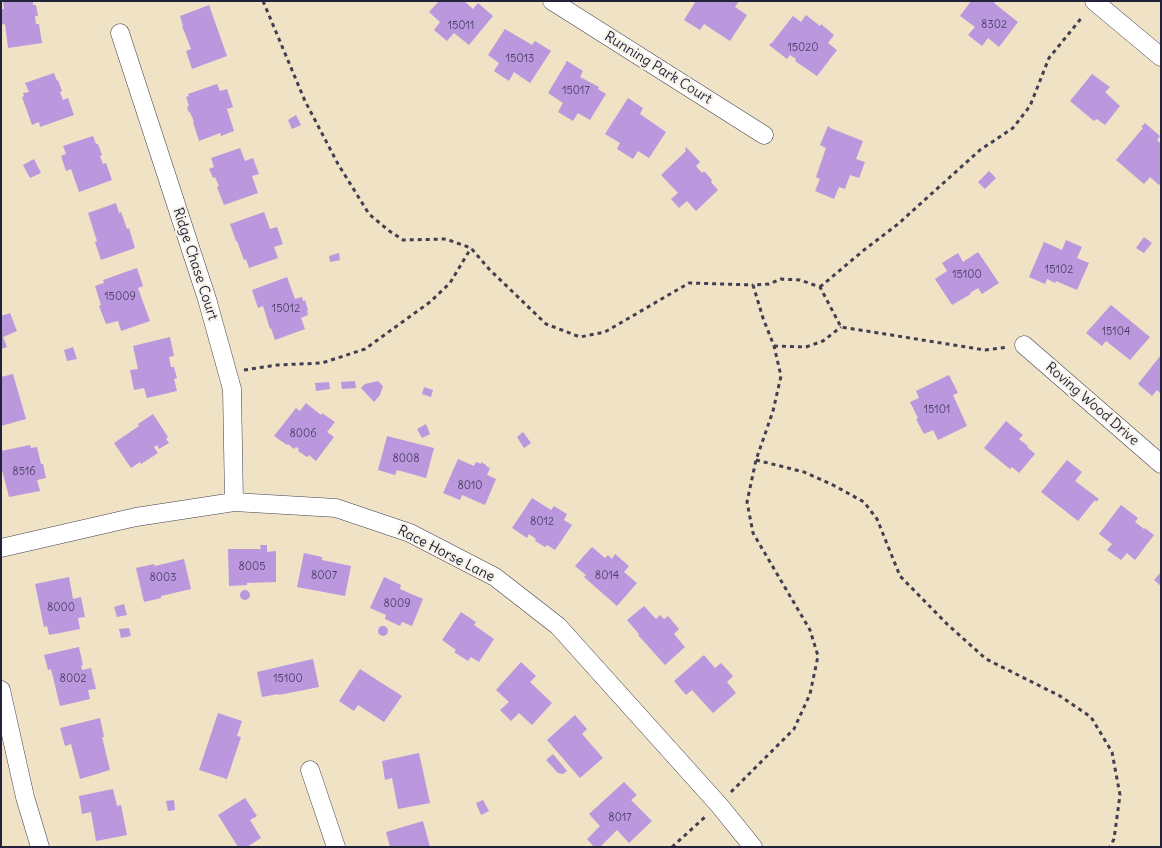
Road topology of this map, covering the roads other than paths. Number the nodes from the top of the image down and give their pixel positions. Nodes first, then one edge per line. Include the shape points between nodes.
1 (552, 1) edge
2 (1095, 2) edge
3 (120, 33) dead end
4 (1161, 57) edge
5 (764, 135) dead end
6 (1024, 345) road end
7 (1161, 464) edge
8 (234, 502) junction
9 (1, 548) edge
10 (1, 690) edge
11 (310, 770) dead end
12 (40, 847) edge
13 (336, 847) edge
14 (753, 847) edge

1 - 5 street, Running Park Court
2 - 4 street
3 - 8 street, Ridge Chase Court via 207,299 232,388
6 - 7 street, Roving Wood Drive
8 - 9 street, Race Horse Lane via 136,517
8 - 14 street, Race Horse Lane via 336,508 410,533 495,578 558,626
10 - 12 street via 25,797
11 - 13 street

